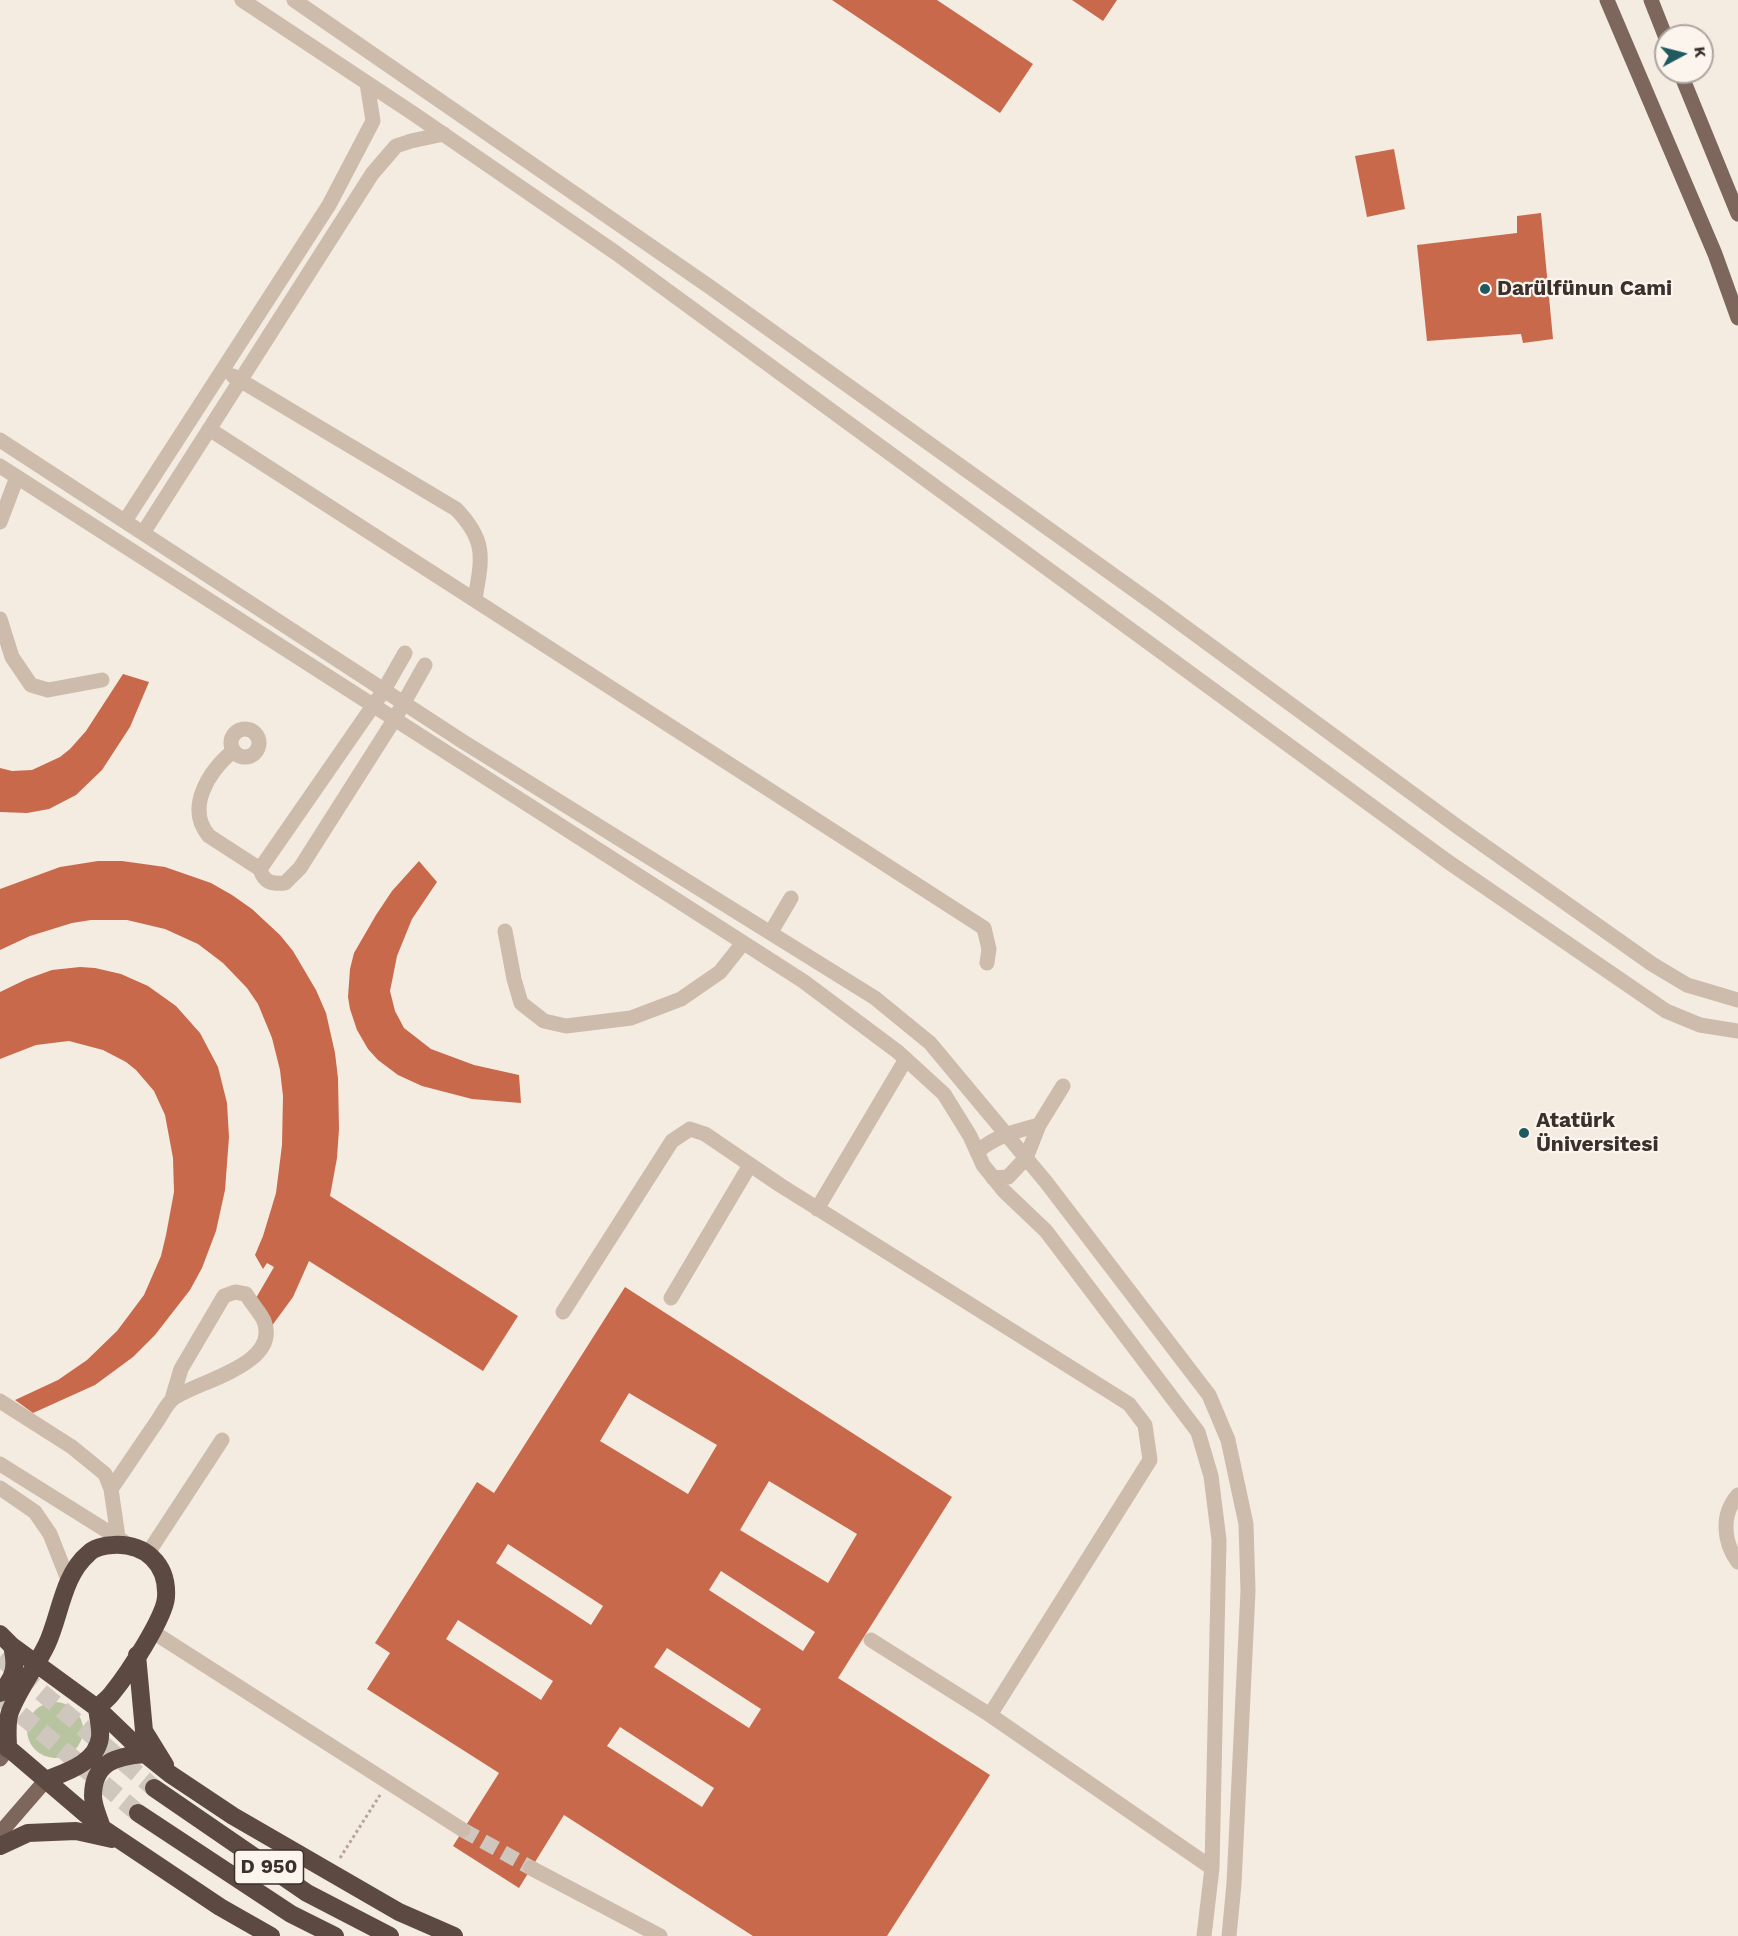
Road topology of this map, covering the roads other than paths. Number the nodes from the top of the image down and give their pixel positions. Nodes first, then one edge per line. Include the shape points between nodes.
1 (242, 0) edge
2 (294, 0) edge
3 (1607, 0) edge
4 (1651, 0) edge
5 (1660, 24) edge
6 (367, 83) junction
7 (1685, 84) edge
8 (444, 134) junction
9 (1738, 214) edge
10 (1738, 318) edge
11 (222, 371) junction
12 (241, 380) junction
13 (209, 429) junction
14 (0, 440) edge
15 (0, 466) edge
16 (17, 477) junction
17 (0, 522) edge
18 (125, 522) junction
19 (143, 533) junction
20 (475, 599) junction
21 (0, 619) edge
22 (405, 653) dead end
23 (425, 665) dead end
24 (102, 680) dead end
25 (384, 690) junction
26 (403, 703) junction
27 (373, 706) junction
28 (394, 720) junction
29 (233, 751) dead end
30 (260, 870) junction
31 (791, 898) dead end
32 (505, 931) dead end
33 (771, 932) junction
34 (743, 943) junction
35 (987, 963) dead end
36 (1738, 1000) edge
37 (1738, 1031) edge
38 (906, 1059) junction
39 (1063, 1086) dead end
40 (1039, 1125) junction
41 (1006, 1134) junction
42 (977, 1152) junction
43 (1026, 1158) junction
44 (750, 1165) junction
45 (993, 1178) junction
46 (817, 1209) junction
47 (671, 1298) dead end
48 (563, 1312) dead end
49 (172, 1399) junction
50 (0, 1401) edge
51 (222, 1440) dead end
52 (0, 1464) edge
53 (0, 1488) edge
54 (111, 1490) junction
55 (1738, 1494) edge
56 (123, 1540) junction
57 (148, 1553) junction
58 (1738, 1562) edge
59 (69, 1582) junction
60 (153, 1632) junction
61 (6, 1640) edge
62 (871, 1640) dead end
63 (137, 1655) junction
64 (38, 1663) junction
65 (0, 1693) edge
66 (97, 1708) junction
67 (990, 1715) junction
68 (3, 1750) edge
69 (145, 1754) junction
70 (170, 1774) junction
71 (46, 1780) junction
72 (154, 1788) tunnel mouth
73 (138, 1813) tunnel mouth
74 (102, 1828) junction
75 (463, 1830) tunnel mouth
76 (0, 1833) edge
77 (122, 1841) junction
78 (0, 1846) edge
79 (531, 1868) tunnel mouth
80 (1212, 1868) junction
81 (272, 1936) edge
82 (335, 1936) edge
83 (390, 1936) edge
84 (454, 1936) edge
85 (660, 1936) edge
86 (1204, 1936) edge
87 (1229, 1936) edge

1 - 6 street
2 - 36 street via 720,294 1652,964 1687,985
3 - 10 main road
4 - 5 main road
6 - 8 street
6 - 11 street via 373,121 329,205
7 - 9 main road
8 - 12 street via 396,146 372,174
8 - 37 street via 626,260 1447,861 1666,1011 1700,1025
11 - 12 street
11 - 18 street
12 - 13 street
12 - 20 street via 456,509 472,525 478,541 481,562
13 - 19 street
13 - 20 street
14 - 18 street
15 - 16 street
16 - 17 street
16 - 27 street
18 - 19 street
19 - 25 street
20 - 35 street via 984,928 989,949
21 - 24 street via 12,657 30,685 48,690
22 - 25 street
23 - 26 street
25 - 26 street
25 - 27 street
26 - 28 street
26 - 33 street
27 - 28 street
27 - 30 street
28 - 30 street via 300,868 285,883 271,884 262,878
28 - 34 street
29 - 30 street via 223,759 203,790 199,817 209,836
31 - 33 street
32 - 34 street via 522,1003 544,1021 566,1026 631,1018 681,999 720,972
33 - 41 street via 875,998 930,1043
34 - 38 street via 803,981
38 - 42 street via 944,1094
38 - 46 street
39 - 40 street
40 - 41 street
40 - 43 street
41 - 42 street via 989,1141
41 - 43 street
42 - 45 street
43 - 45 street via 1008,1177
43 - 87 street via 1209,1395 1228,1440 1246,1524 1248,1591
44 - 46 street
44 - 47 street
44 - 48 street via 705,1134 690,1129 672,1141
45 - 80 street via 1046,1231 1198,1432 1211,1476 1219,1540
46 - 67 street via 1129,1404 1145,1425 1150,1460
49 - 49 street via 181,1369 224,1296 246,1294 265,1327 264,1341 257,1354 217,1379
49 - 54 street
50 - 54 street via 97,1466
51 - 57 street
52 - 56 street
53 - 59 street via 35,1512 50,1534
54 - 56 street
55 - 58 street via 1729,1508 1726,1526
56 - 57 highway
56 - 59 highway via 88,1552
57 - 60 highway via 163,1574 166,1598
59 - 64 highway
60 - 63 highway
60 - 75 street
61 - 64 highway
61 - 65 highway via 16,1663 10,1683
62 - 67 street
63 - 66 highway via 113,1692
63 - 70 highway via 144,1731
64 - 66 highway
64 - 68 highway via 9,1714
66 - 69 highway
66 - 71 highway via 100,1738 92,1755 78,1767
67 - 80 street
68 - 71 highway
69 - 70 highway
69 - 74 highway via 123,1756 104,1764 93,1797
70 - 84 highway via 233,1816 388,1906
71 - 74 highway
71 - 76 main road
72 - 83 highway, D 950 via 307,1893
73 - 82 highway, D 950 via 291,1914
74 - 77 highway
77 - 78 highway via 76,1831 28,1833
77 - 81 highway via 220,1907
79 - 85 street
80 - 86 street

